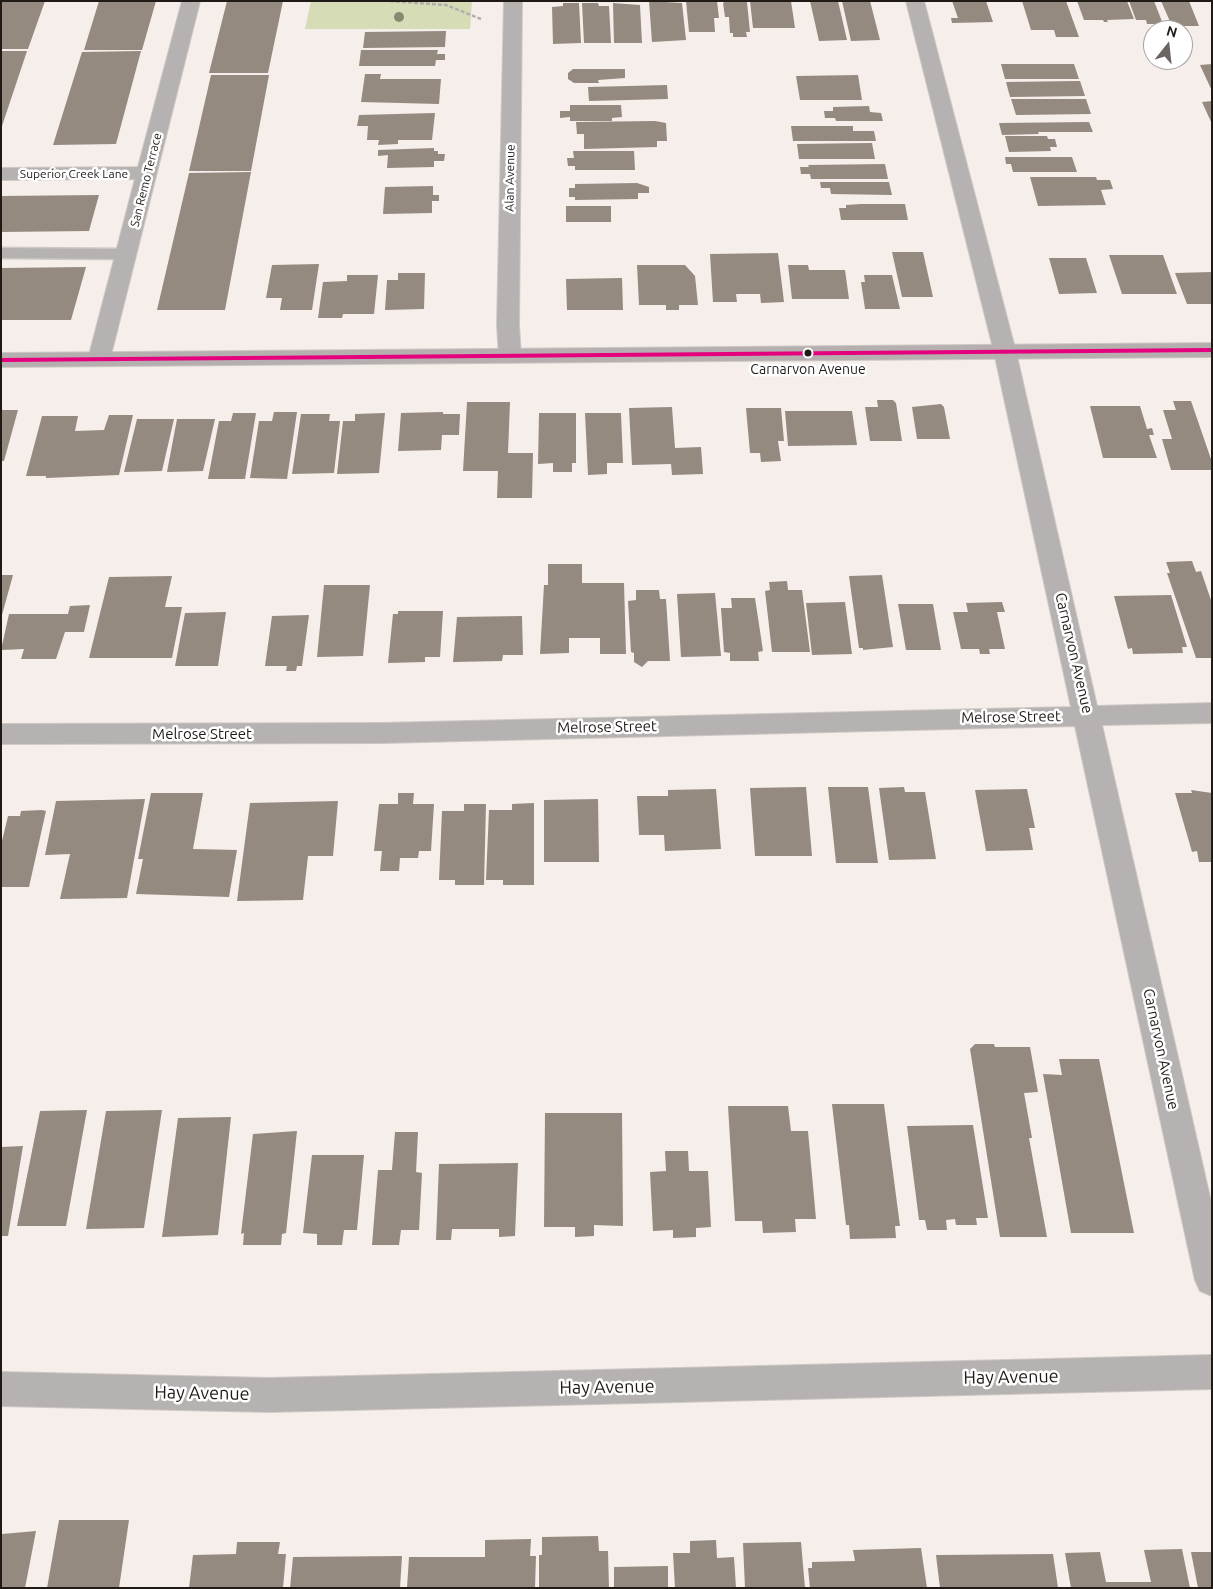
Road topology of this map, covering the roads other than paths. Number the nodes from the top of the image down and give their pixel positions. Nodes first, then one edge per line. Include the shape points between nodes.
1 (191, 1) edge
2 (513, 1) edge
3 (915, 1) edge
4 (1, 174) edge
5 (148, 174) junction
6 (1, 253) edge
7 (126, 254) junction
8 (1212, 350) edge
9 (1005, 352) junction
10 (510, 356) junction
11 (99, 359) junction
12 (1, 360) edge
13 (1212, 713) edge
14 (1088, 715) junction
15 (1, 734) edge
16 (1212, 1280) edge
17 (1212, 1372) edge
18 (1, 1389) edge

1 - 5 street, San Remo Terrace
2 - 10 street, Alan Avenue
3 - 9 street, Carnarvon Avenue
4 - 5 street, Superior Creek Lane
5 - 7 street, San Remo Terrace
6 - 7 lane
7 - 11 street, San Remo Terrace
8 - 9 street
9 - 10 street
9 - 14 street, Carnarvon Avenue
10 - 11 street
11 - 12 street
13 - 14 street, Melrose Street
14 - 15 street, Melrose Street via 382,733
14 - 16 street, Carnarvon Avenue
17 - 18 street, Hay Avenue via 269,1395

